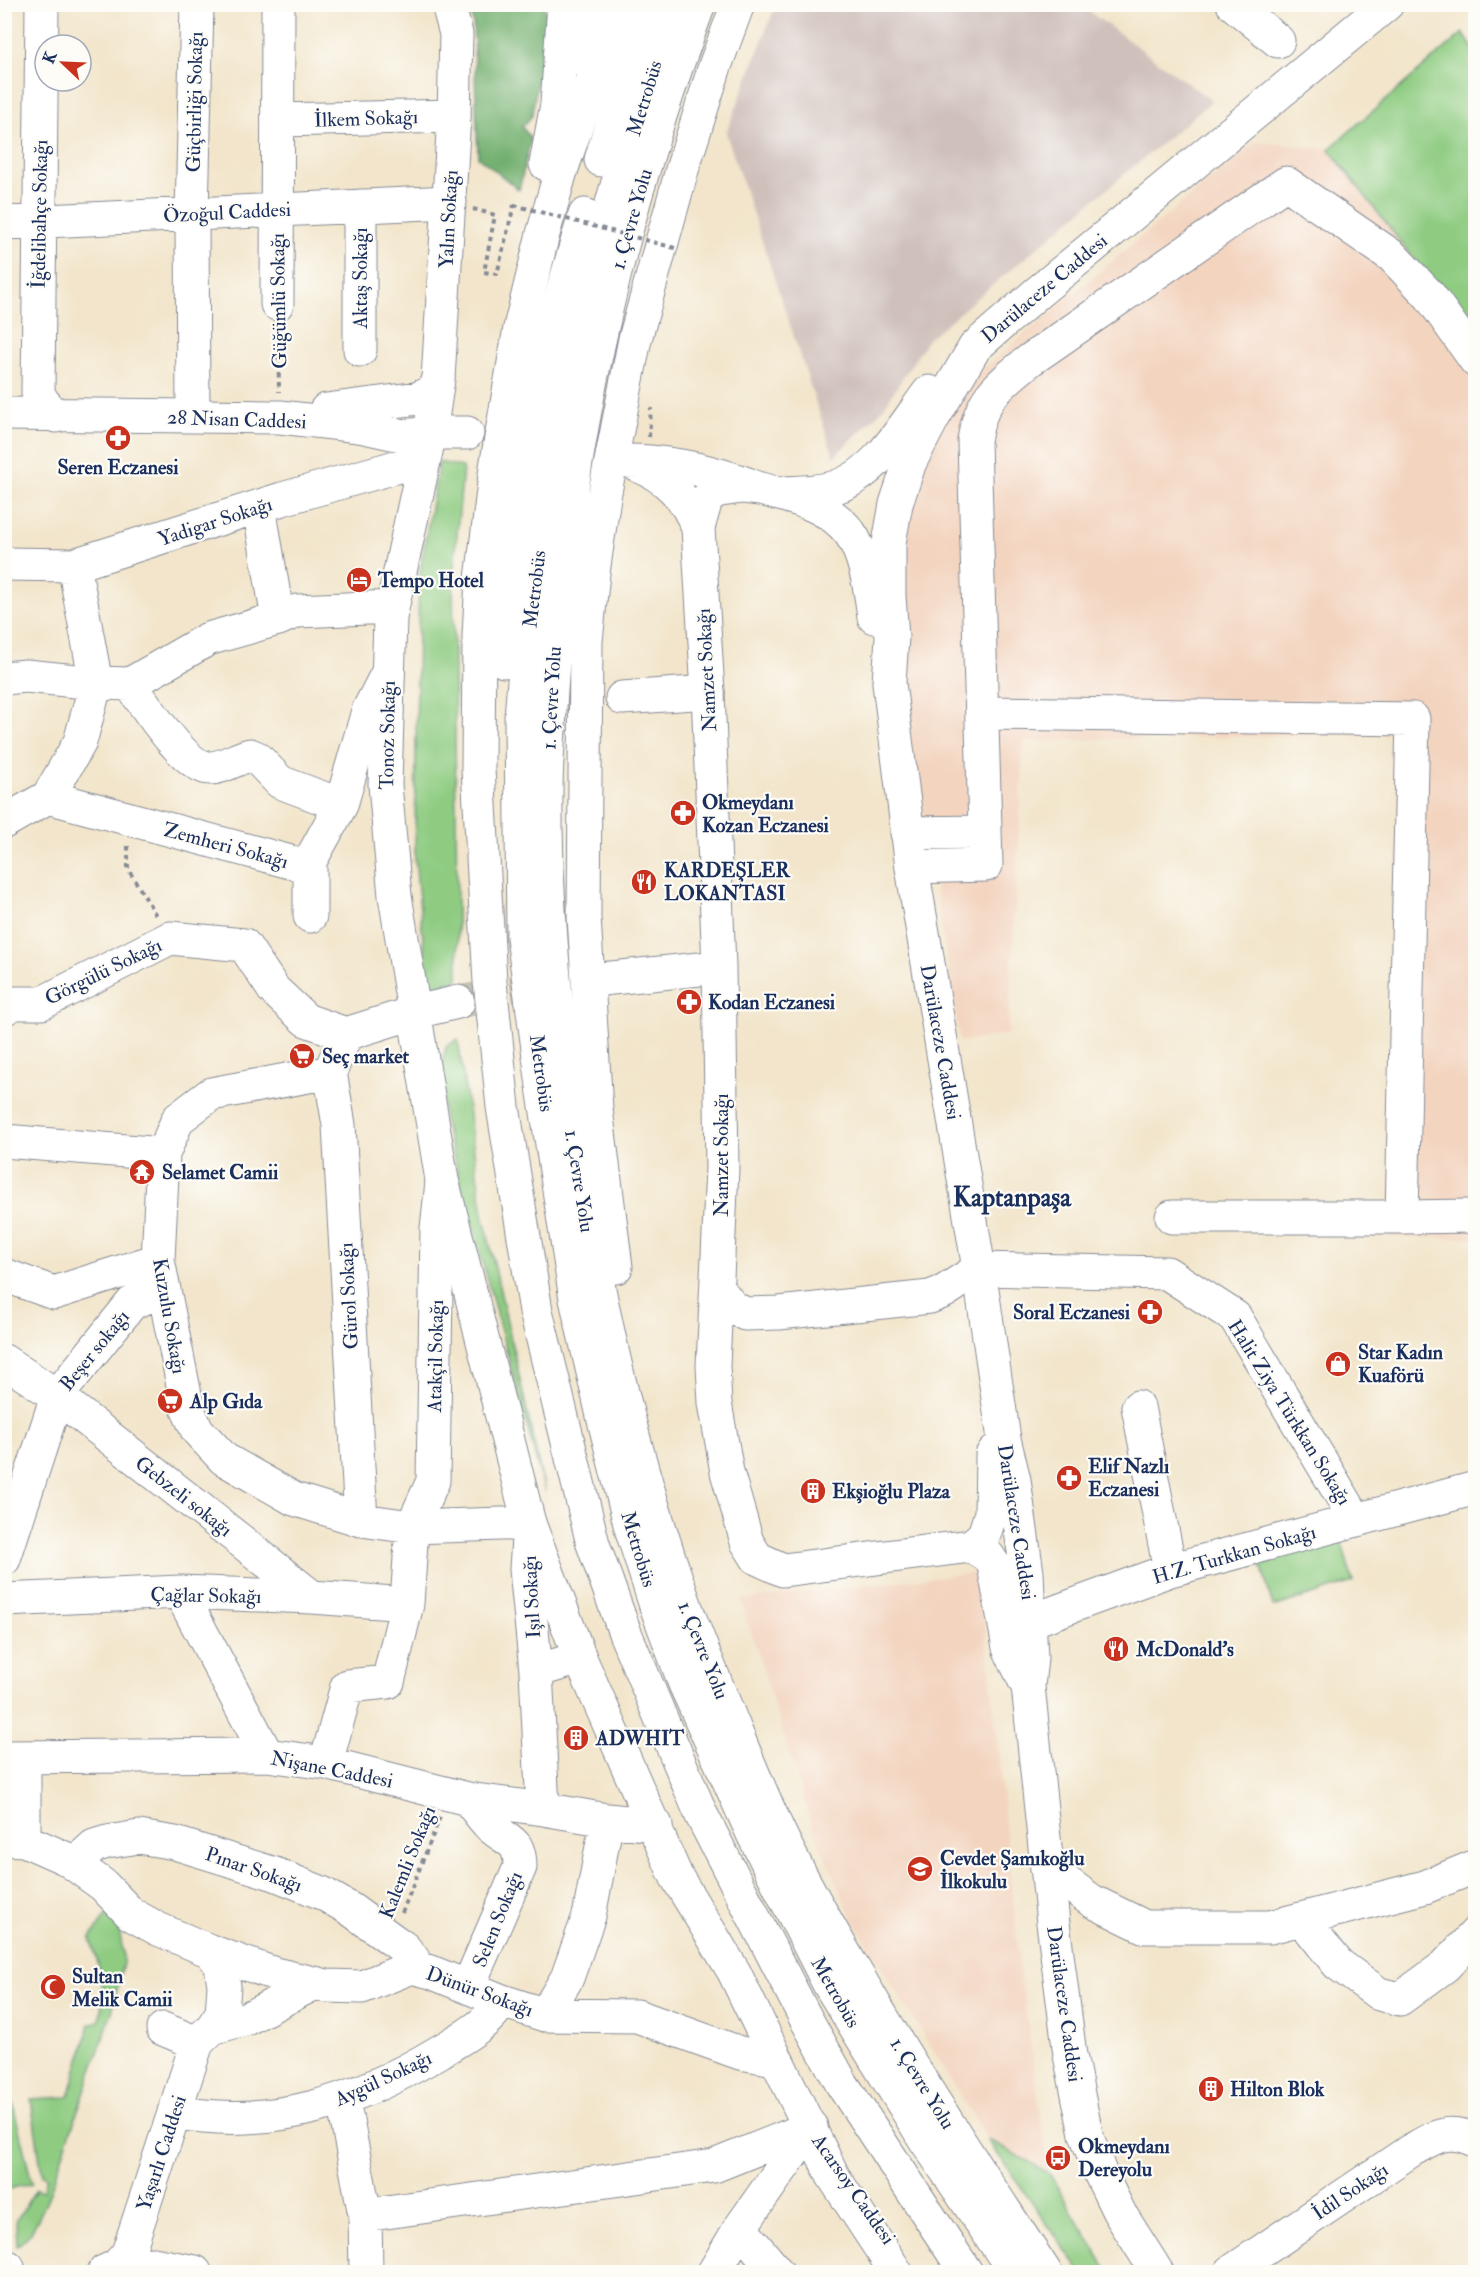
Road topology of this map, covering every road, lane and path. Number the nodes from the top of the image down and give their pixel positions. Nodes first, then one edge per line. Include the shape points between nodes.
1 (42, 4) edge
2 (196, 4) edge
3 (278, 4) edge
4 (448, 4) edge
5 (564, 4) edge
6 (591, 4) edge
7 (618, 4) edge
8 (648, 4) edge
9 (675, 4) edge
10 (699, 4) edge
11 (738, 4) edge
12 (1233, 4) edge
13 (1387, 4) edge
14 (1278, 41) dead end
15 (557, 104) junction
16 (454, 116) junction
17 (278, 120) junction
18 (450, 202) junction
19 (360, 206) junction
20 (277, 210) junction
21 (192, 214) junction
22 (38, 221) junction
23 (4, 222) edge
24 (543, 234) junction
25 (675, 248) dead end
26 (277, 304) joint
27 (975, 347) junction
28 (360, 350) dead end
29 (1476, 361) edge
30 (438, 378) junction
31 (4, 414) edge
32 (56, 416) junction
33 (193, 416) junction
34 (280, 417) junction
35 (467, 433) dead end
36 (427, 446) junction
37 (770, 491) junction
38 (259, 507) junction
39 (698, 528) junction
40 (4, 564) edge
41 (74, 565) junction
42 (391, 616) junction
43 (278, 619) junction
44 (388, 672) junction
45 (4, 678) edge
46 (96, 683) junction
47 (889, 683) junction
48 (130, 684) junction
49 (708, 692) junction
50 (622, 698) dead end
51 (983, 713) junction
52 (48, 797) junction
53 (341, 805) junction
54 (128, 819) junction
55 (4, 822) edge
56 (985, 832) junction
57 (907, 833) junction
58 (310, 861) junction
59 (912, 867) junction
60 (310, 916) dead end
61 (170, 938) junction
62 (719, 968) junction
63 (592, 980) tunnel mouth
64 (458, 1002) tunnel mouth
65 (4, 1009) edge
66 (416, 1012) junction
67 (346, 1034) junction
68 (330, 1072) junction
69 (4, 1140) edge
70 (163, 1154) junction
71 (442, 1180) junction
72 (1476, 1216) edge
73 (1172, 1217) dead end
74 (1402, 1217) junction
75 (979, 1269) junction
76 (4, 1275) edge
77 (161, 1275) junction
78 (718, 1289) junction
79 (4, 1361) edge
80 (57, 1396) junction
81 (1138, 1407) dead end
82 (1004, 1439) junction
83 (1476, 1488) edge
84 (361, 1520) junction
85 (1356, 1520) junction
86 (530, 1523) junction
87 (412, 1527) junction
88 (660, 1532) junction
89 (971, 1546) junction
90 (4, 1561) edge
91 (1170, 1570) junction
92 (180, 1592) junction
93 (312, 1597) junction
94 (61, 1598) junction
95 (4, 1600) edge
96 (407, 1604) junction
97 (1031, 1621) junction
98 (580, 1658) junction
99 (536, 1671) junction
100 (1028, 1686) junction
101 (267, 1755) junction
102 (14, 1757) edge
103 (326, 1763) junction
104 (459, 1797) junction
105 (543, 1809) junction
106 (607, 1820) junction
107 (656, 1825) junction
108 (14, 1839) edge
109 (74, 1864) junction
110 (1476, 1866) edge
111 (1047, 1868) junction
112 (1302, 1919) junction
113 (1476, 1933) edge
114 (392, 1939) junction
115 (210, 1951) junction
116 (412, 1967) junction
117 (315, 1983) junction
118 (468, 1987) junction
119 (502, 2001) junction
120 (545, 2015) junction
121 (163, 2029) dead end
122 (205, 2036) junction
123 (776, 2059) junction
124 (343, 2100) junction
125 (174, 2112) junction
126 (811, 2127) junction
127 (1476, 2141) edge
128 (365, 2215) junction
129 (740, 2228) junction
130 (111, 2269) edge
131 (1158, 2271) edge
132 (195, 2272) edge
133 (366, 2272) edge
134 (714, 2272) edge
135 (777, 2272) edge
136 (896, 2272) edge
137 (912, 2272) edge
138 (966, 2272) edge
139 (996, 2272) edge
140 (1015, 2272) edge
141 (1045, 2272) edge
142 (1231, 2272) edge

1 - 22 main road, İğdelibahçe Sokağı
2 - 21 main road, Güçbirliği Sokağı
3 - 17 main road, Güğümlü Sokağı
4 - 16 main road, Yalın Sokağı via 456,34
5 - 15 main road
6 - 15 main road
7 - 24 main road
8 - 139 main road, Metrobüs via 546,351 520,467 510,545 502,763 517,1036 536,1167 570,1354 616,1545 669,1689 797,1956 884,2102
9 - 140 main road, Metrobüs via 634,127 577,334 544,505 529,622 521,717 523,937 551,1137 576,1299 604,1420 631,1528 685,1684 753,1834 829,1984 926,2141
10 - 88 main road, 1. Çevre Yolu via 636,198 585,406 559,583 546,791 552,956 586,1224 630,1423
11 - 88 main road via 682,170 635,339 604,497 586,641 584,917 596,1109 614,1258 639,1378
12 - 14 main road
13 - 27 main road, Darülaceze Caddesi
15 - 24 main road via 546,161
16 - 17 main road, İlkem Sokağı
16 - 18 main road, Yalın Sokağı
17 - 20 main road, Güğümlü Sokağı
18 - 19 main road, Özoğul Caddesi
18 - 25 path, bridge via 495,215 484,272 497,274 514,205
18 - 30 main road, Yalın Sokağı
19 - 20 main road, Özoğul Caddesi
19 - 28 main road, Aktaş Sokağı
20 - 21 main road, Özoğul Caddesi
20 - 26 main road, Güğümlü Sokağı
21 - 22 main road, Özoğul Caddesi
21 - 33 main road, Güçbirliği Sokağı
22 - 23 main road, Özoğul Caddesi
22 - 32 main road, İğdelibahçe Sokağı via 38,393
24 - 138 main road via 520,328 495,478 482,579 477,692 494,1034 536,1311 593,1544 625,1633 702,1816 842,2084
26 - 34 path, Güğümlü Sokağı
27 - 37 main road via 949,369 869,467 837,487
27 - 47 main road, Darülaceze Caddesi via 910,462 896,504 889,543
29 - 51 main road via 1430,297 1392,256 1286,183 1030,360 1001,383 986,402 975,432
30 - 34 main road via 433,391 419,398
30 - 36 main road, Yalın Sokağı
31 - 32 main road, 28 Nisan Caddesi
32 - 33 main road, 28 Nisan Caddesi
33 - 34 main road, 28 Nisan Caddesi
34 - 36 main road, 28 Nisan Caddesi via 359,426 405,436
35 - 36 main road, 28 Nisan Caddesi
36 - 38 main road, Yadigar Sokağı
36 - 42 main road, Tonoz Sokağı
37 - 39 main road, Namzet Sokağı via 714,491 706,500
37 - 39 main road, Namzet Sokağı via 674,464 626,461 659,474 688,505
37 - 47 main road via 820,508 850,534 872,593 877,646
38 - 41 main road, Yadigar Sokağı
38 - 43 main road
39 - 49 main road, Namzet Sokağı
40 - 41 main road, Yadigar Sokağı
41 - 46 main road
42 - 43 main road via 297,611
42 - 44 main road, Tonoz Sokağı
43 - 48 main road via 208,639
44 - 53 main road, Zemheri Sokağı via 368,711
44 - 66 main road, Tonoz Sokağı via 385,785 395,896
45 - 46 main road via 26,676
46 - 48 main road
46 - 52 main road via 80,742
47 - 57 main road, Darülaceze Caddesi
48 - 53 main road via 195,765 215,768 250,755 280,782
49 - 50 main road
49 - 62 main road, Namzet Sokağı
51 - 56 main road
51 - 74 main road via 1413,719
52 - 54 main road, Zemheri Sokağı
52 - 55 main road
53 - 58 main road, Zemheri Sokağı
54 - 58 main road, Zemheri Sokağı via 294,863
54 - 61 path via 128,869
56 - 57 main road
56 - 59 main road via 986,865
57 - 59 main road, Darülaceze Caddesi
58 - 60 main road
59 - 75 main road, Darülaceze Caddesi
61 - 65 main road, Görgülü Sokağı via 42,1003 12,1002
61 - 67 main road, Görgülü Sokağı via 244,945 274,990 306,1020
62 - 63 main road
62 - 78 main road, Namzet Sokağı via 722,1167
64 - 66 main road
66 - 67 main road
66 - 71 main road, Tonoz Sokağı
67 - 68 main road
68 - 70 main road, Kuzulu Sokağı via 211,1094 178,1119
68 - 84 main road, Gürol Sokağı via 339,1125
69 - 70 main road
70 - 77 main road, Kuzulu Sokağı
71 - 86 main road
71 - 87 main road, Atakçil Sokağı via 437,1228 433,1481
72 - 74 main road
73 - 74 main road
75 - 78 main road via 945,1292 930,1297 779,1313 745,1314 732,1307
75 - 82 main road, Darülaceze Caddesi
75 - 85 main road, Halit Ziya Türkkan Sokağı via 1167,1273 1235,1317
76 - 77 main road via 54,1293
77 - 80 main road, Beşer sokağı via 132,1303
77 - 84 main road, Kuzulu Sokağı via 188,1410 197,1430 224,1459 294,1499
78 - 89 main road, Namzet Sokağı via 715,1403 727,1472 747,1542 757,1558 783,1570 797,1570
79 - 80 main road, Beşer sokağı
80 - 90 main road, Beşer sokağı
80 - 93 main road, Gebzeli sokağı
81 - 91 main road
82 - 89 main road via 992,1455 993,1493 988,1525 984,1535
82 - 97 main road, Darülaceze Caddesi via 1014,1480
83 - 85 main road, H.Z. Turkkan Sokağı
84 - 87 main road, Kuzulu Sokağı
85 - 91 main road, H.Z. Turkkan Sokağı
86 - 87 main road, Kuzulu Sokağı
86 - 98 main road
86 - 99 main road, Işıl Sokağı via 526,1569
87 - 96 main road
88 - 141 main road, 1. Çevre Yolu via 741,1745 777,1829 817,1906 899,2046
89 - 100 main road via 988,1556 994,1565 1009,1648
90 - 94 main road
91 - 97 main road, H.Z. Turkkan Sokağı
92 - 93 main road, Çağlar Sokağı
92 - 94 main road, Çağlar Sokağı
92 - 101 main road
93 - 96 main road, Çağlar Sokağı
94 - 95 main road, Çağlar Sokağı
96 - 103 main road via 388,1682 347,1686
97 - 100 main road, Darülaceze Caddesi
98 - 99 main road
98 - 107 main road
99 - 105 main road, Işıl Sokağı
100 - 111 main road, Darülaceze Caddesi
101 - 102 main road, Nişane Caddesi
101 - 103 main road, Nişane Caddesi
102 - 108 main road
103 - 104 main road, Nişane Caddesi
104 - 105 main road, Nişane Caddesi
104 - 114 path, Kalemli Sokağı
104 - 118 main road, Selen Sokağı via 520,1852 520,1867
105 - 106 main road, Nişane Caddesi
106 - 107 main road, Nişane Caddesi
106 - 120 main road via 589,1916 567,1978
107 - 123 main road via 676,1876 734,1972
108 - 109 main road, Dünür Sokağı
109 - 114 main road, Pınar Sokağı via 94,1846 107,1842 139,1837 175,1843 276,1874 322,1893
109 - 115 main road, Dünür Sokağı via 103,1884 131,1914
110 - 112 main road via 1425,1887
111 - 112 main road via 1092,1901 1145,1927 1270,1927
111 - 131 main road, Darülaceze Caddesi via 1070,2055 1086,2134 1119,2212
112 - 113 main road via 1338,1964 1379,1994 1400,1999 1445,1966
114 - 116 main road, Pınar Sokağı via 413,1959
115 - 117 main road, Dünür Sokağı via 275,1974
115 - 122 main road, Yaşarlı Caddesi via 221,1965 224,1986 222,2013
116 - 117 main road, Dünür Sokağı via 362,1987
116 - 118 main road, Dünür Sokağı
117 - 122 main road
118 - 119 main road, Dünür Sokağı
119 - 120 main road, Dünür Sokağı
119 - 124 main road, Aygül Sokağı via 486,2022 448,2046 408,2070
120 - 123 main road, Dünür Sokağı via 638,2016 741,2053
121 - 122 main road
122 - 125 main road, Yaşarlı Caddesi
123 - 126 main road
124 - 125 main road, Aygül Sokağı via 264,2118 207,2118
124 - 128 main road
125 - 130 main road, Yaşarlı Caddesi via 128,2253
126 - 128 main road via 714,2166
126 - 129 main road
126 - 136 main road, Acarsoy Caddesi via 833,2176
126 - 137 main road, Acarsoy Caddesi
127 - 142 main road, İdil Sokağı via 1462,2134 1437,2135
128 - 133 main road
129 - 134 main road
129 - 135 main road
130 - 132 main road via 153,2264

